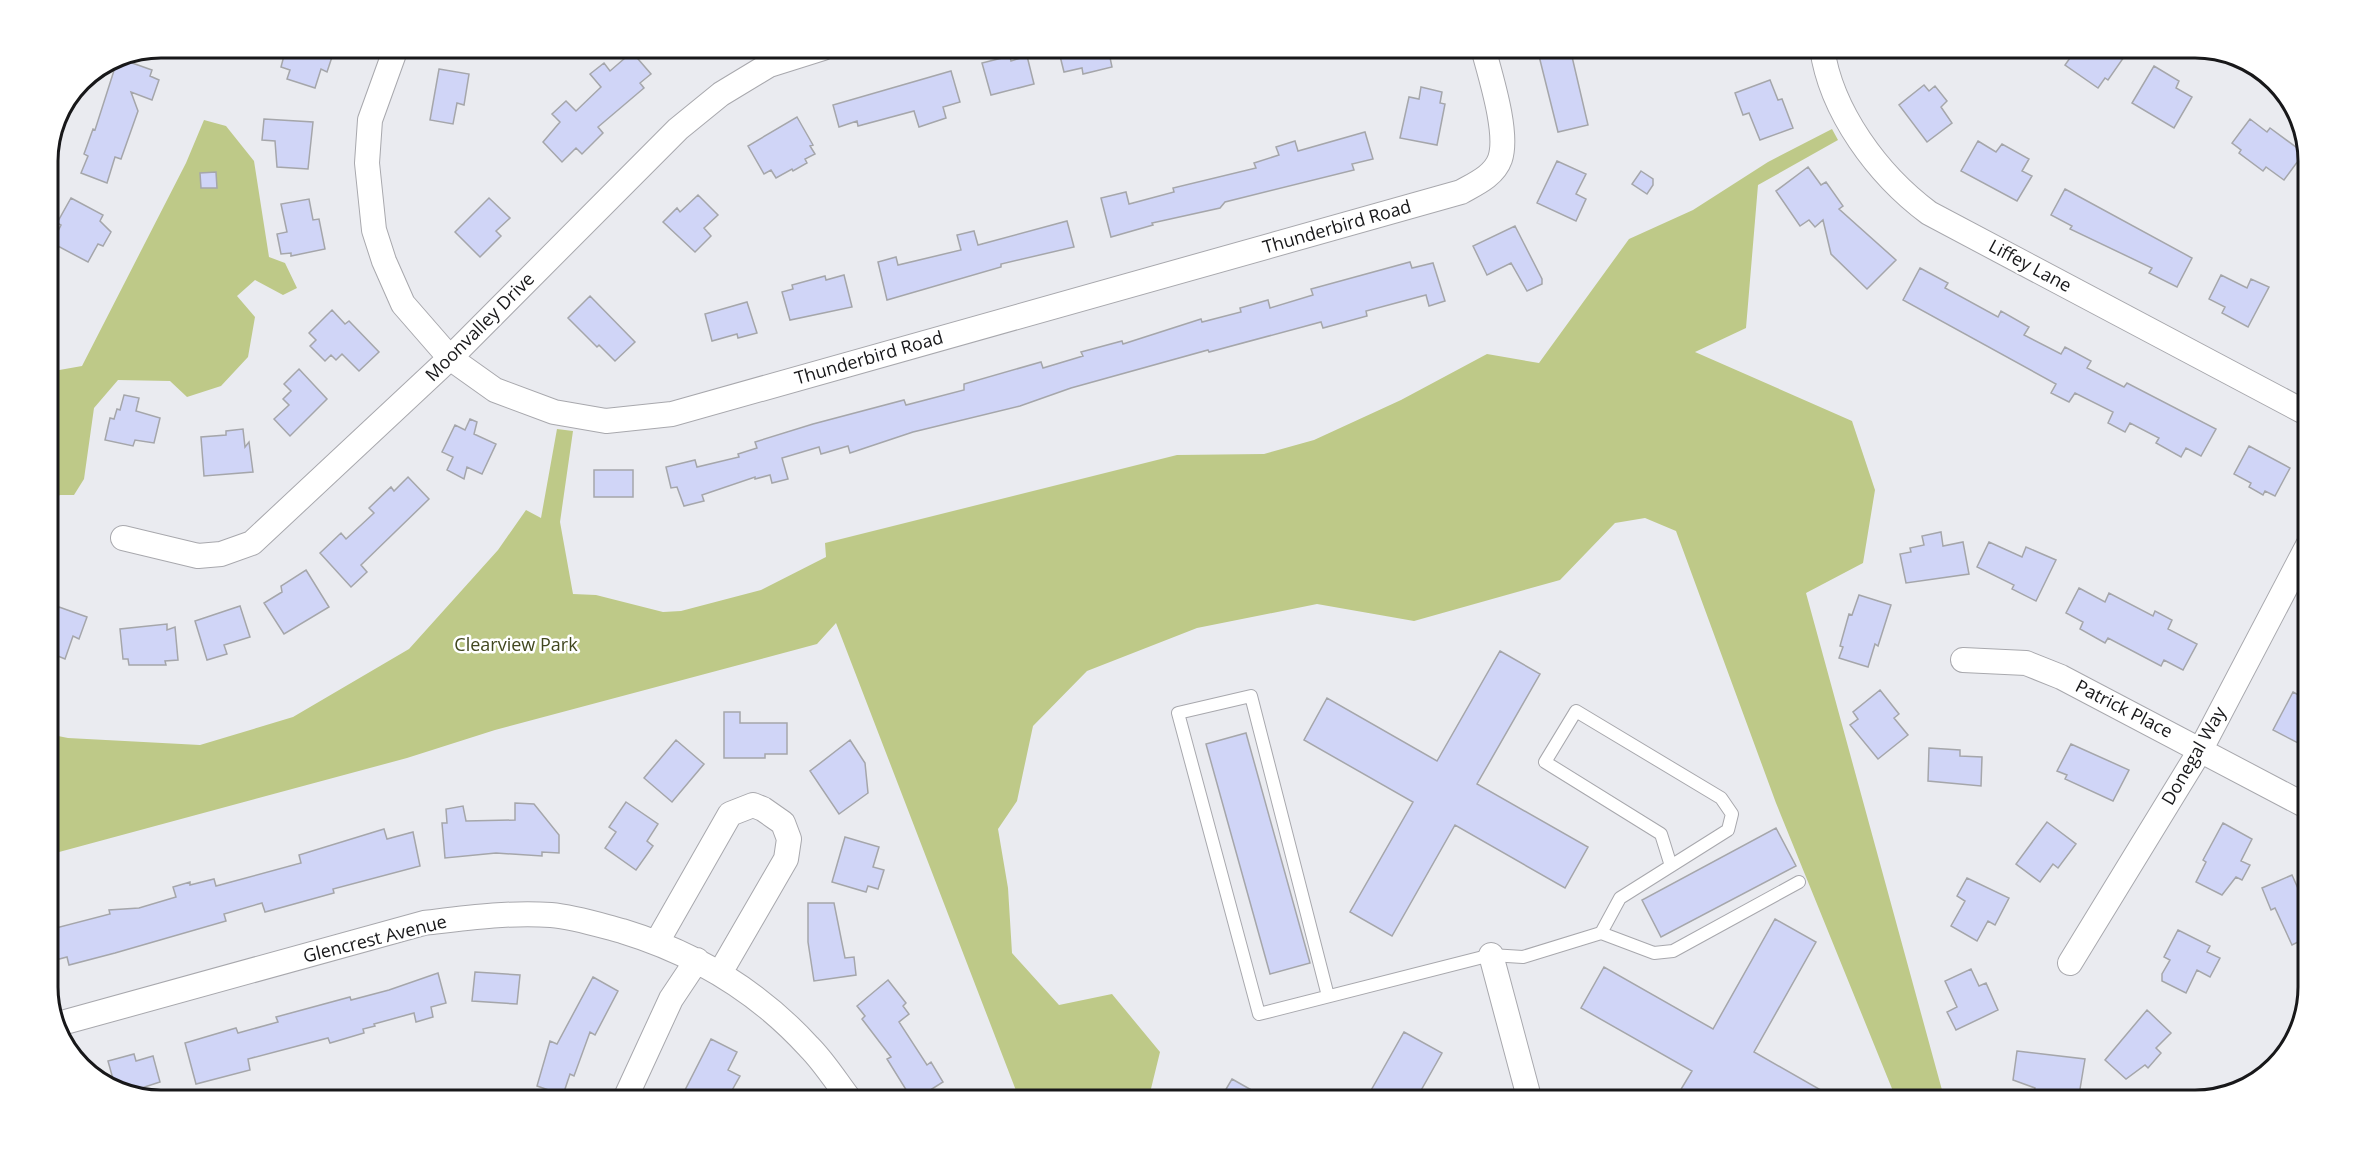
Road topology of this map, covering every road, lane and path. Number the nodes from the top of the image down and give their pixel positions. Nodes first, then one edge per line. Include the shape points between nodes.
1 (392, 58) edge
2 (791, 58) edge
3 (1485, 58) edge
4 (1825, 58) edge
5 (450, 358) junction
6 (2297, 408) edge
7 (123, 538) dead end
8 (2297, 565) edge
9 (1964, 660) dead end
10 (2200, 748) junction
11 (2298, 801) edge
12 (1671, 866) junction
13 (1799, 882) dead end
14 (1601, 933) junction
15 (657, 942) junction
16 (1491, 955) junction
17 (697, 960) junction
18 (2070, 963) dead end
19 (720, 974) junction
20 (1328, 996) junction
21 (65, 1022) edge
22 (629, 1090) edge
23 (842, 1090) edge
24 (1527, 1090) edge

1 - 5 street, Thunderbird Road via 370,120 367,163 374,230 403,304
2 - 5 street, Moonvalley Drive via 769,65 721,94 678,129
3 - 5 street, Thunderbird Road via 1502,136 1500,160 1488,176 1461,192 672,414 606,421 554,412 495,390
4 - 6 street, Liffey Lane via 1838,104 1875,160 1909,198 1929,213
5 - 7 street, Moonvalley Drive via 252,543 221,554 198,556
8 - 10 street, Donegal Way
9 - 10 street, Patrick Place via 2026,663
10 - 11 street, Patrick Place
10 - 18 street, Donegal Way
12 - 12 lane via 1728,830 1732,814 1721,798 1576,711 1545,762 1661,834
12 - 14 lane via 1620,898
13 - 14 lane via 1673,951 1654,953
14 - 16 lane via 1523,957
15 - 17 street, Glencrest Avenue
15 - 19 street via 730,814 753,806 763,809 783,823 789,839 786,859
15 - 21 street, Glencrest Avenue via 552,915 478,916 424,923
16 - 20 lane
16 - 24 street
17 - 19 street, Glencrest Avenue
17 - 22 street via 671,999
19 - 23 street, Glencrest Avenue via 764,1003 810,1048
20 - 20 lane via 1251,696 1178,713 1259,1014

